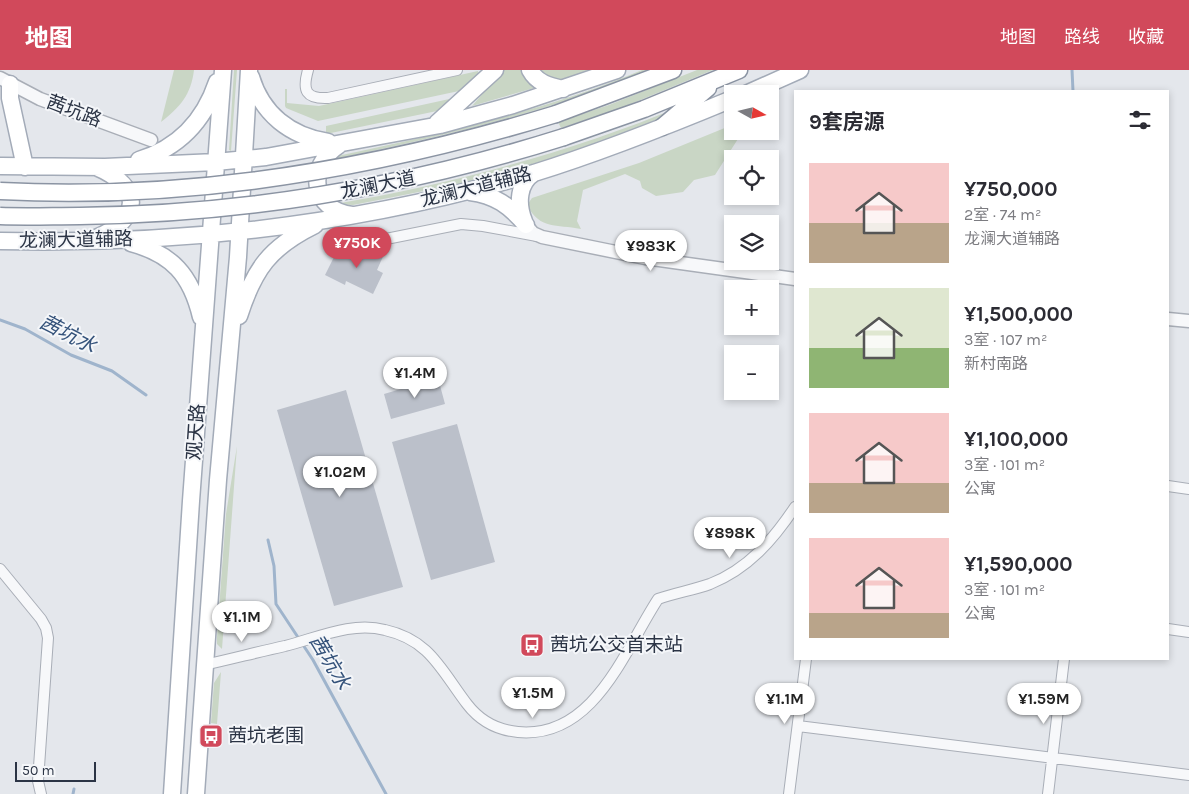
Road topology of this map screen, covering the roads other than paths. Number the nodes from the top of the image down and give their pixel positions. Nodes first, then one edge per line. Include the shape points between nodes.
1 (222, 70) edge
2 (249, 70) edge
3 (308, 70) edge
4 (458, 70) edge
5 (495, 70) edge
6 (530, 70) edge
7 (616, 70) edge
8 (673, 70) edge
9 (738, 70) edge
10 (800, 70) edge
11 (721, 78) junction
12 (5, 81) edge
13 (766, 85) edge
14 (562, 89) junction
15 (724, 102) edge
16 (431, 127) junction
17 (662, 127) junction
18 (151, 140) dead end
19 (339, 144) junction
20 (243, 160) junction
21 (216, 162) junction
22 (0, 166) edge
23 (25, 167) junction
24 (100, 167) junction
25 (534, 172) junction
26 (0, 191) edge
27 (458, 193) junction
28 (355, 215) junction
29 (0, 216) edge
30 (331, 219) junction
31 (526, 225) junction
32 (240, 231) junction
33 (211, 234) junction
34 (542, 237) junction
35 (0, 240) edge
36 (92, 240) junction
37 (112, 240) junction
38 (346, 247) dead end
39 (794, 279) edge
40 (1169, 319) edge
41 (1189, 321) edge
42 (203, 340) junction
43 (230, 350) junction
44 (1169, 486) edge
45 (1189, 489) edge
46 (794, 508) edge
47 (0, 569) edge
48 (1169, 629) edge
49 (1189, 632) edge
50 (806, 660) edge
51 (1064, 660) edge
52 (204, 665) junction
53 (798, 726) junction
54 (1052, 757) junction
55 (1189, 775) edge
56 (41, 794) edge
57 (172, 794) edge
58 (196, 794) edge
59 (789, 794) edge
60 (1048, 794) edge

1 - 21 main road, 观天路
1 - 24 main road via 198,119 174,145 154,155
2 - 19 main road via 258,97 277,120 306,138
2 - 20 main road, 观天路
3 - 4 street via 306,92 311,97 328,98
5 - 16 main road
6 - 14 main road via 544,84
7 - 14 main road
8 - 26 main road, 龙澜大道, bridge via 556,114 450,145 339,168 265,180 146,191
9 - 11 main road, 龙澜大道
10 - 13 main road
11 - 17 main road
11 - 29 main road, 龙澜大道, bridge via 564,137 499,158 433,174 300,199 148,215
12 - 18 street, 茜坑路 via 40,99
12 - 23 main road
14 - 16 main road
15 - 17 main road, 龙澜大道辅路
16 - 19 main road
17 - 25 main road, 龙澜大道辅路 via 630,141
19 - 20 main road
19 - 28 main road via 318,168 318,185 332,207
20 - 21 main road
20 - 32 main road, 观天路
21 - 24 main road
21 - 33 main road, 观天路
22 - 23 main road
23 - 24 main road
24 - 36 main road via 122,182 128,190 131,205 125,220
25 - 27 main road, 龙澜大道辅路
25 - 31 main road via 523,185 520,195
27 - 28 main road, 龙澜大道辅路
27 - 31 main road via 477,193 495,198 509,206
28 - 30 main road, 龙澜大道辅路
30 - 32 main road, 龙澜大道辅路
30 - 43 main road via 290,239 262,264 244,301
31 - 34 street
32 - 33 main road, 龙澜大道辅路
32 - 43 main road, 观天路
33 - 37 main road, 龙澜大道辅路
33 - 42 main road, 观天路
34 - 38 street via 461,224
34 - 39 street via 645,258
35 - 36 main road, 龙澜大道辅路
36 - 37 main road, 龙澜大道辅路
37 - 42 main road via 153,250 180,270 197,304
40 - 41 street
42 - 57 main road, 观天路
43 - 52 main road, 观天路
44 - 45 street
46 - 52 street via 772,539 750,561 708,584 658,599 596,699 570,719 546,730 508,730 486,722 467,704 436,659 417,642 384,629 352,628
47 - 56 street via 40,619 48,638 38,781
48 - 49 street
50 - 53 street
51 - 54 street
52 - 58 main road, 观天路
53 - 54 street
53 - 59 street
54 - 55 street
54 - 60 street

